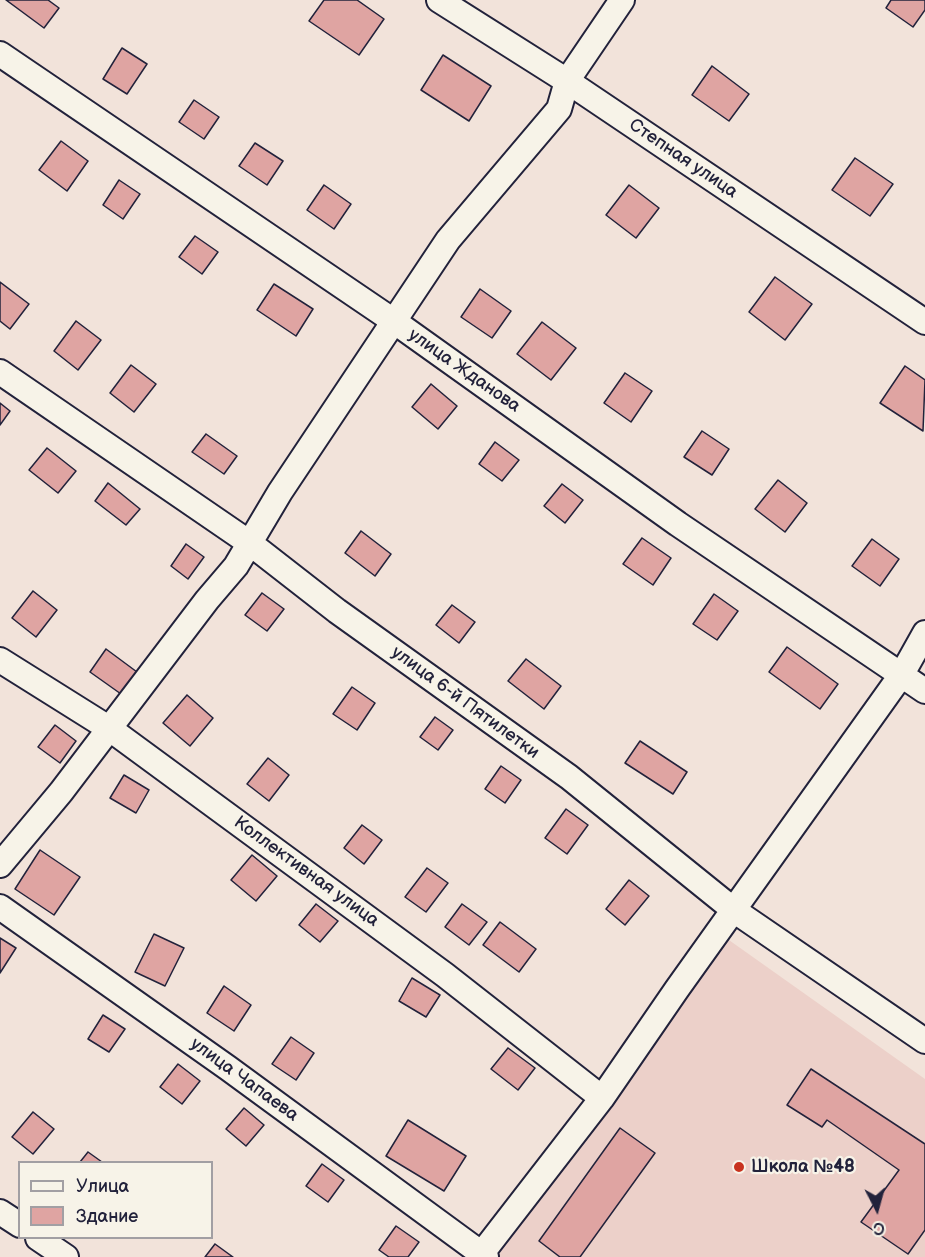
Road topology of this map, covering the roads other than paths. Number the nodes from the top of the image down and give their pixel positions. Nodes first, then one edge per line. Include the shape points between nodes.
1 (439, 0) edge
2 (622, 0) edge
3 (0, 54) edge
4 (567, 81) junction
5 (395, 322) junction
6 (925, 322) edge
7 (0, 372) edge
8 (251, 544) junction
9 (925, 633) edge
10 (0, 660) edge
11 (902, 674) junction
12 (925, 691) edge
13 (110, 729) junction
14 (0, 865) edge
15 (0, 907) edge
16 (735, 911) junction
17 (925, 1041) edge
18 (602, 1098) junction
19 (0, 1212) edge
20 (18, 1224) edge
21 (39, 1239) edge
22 (482, 1256) edge
23 (66, 1257) edge

1 - 4 street, Степная улица
2 - 4 street
3 - 5 street, улица Жданова
4 - 5 street via 559,109 448,240
4 - 6 street, Степная улица
5 - 8 street via 280,492
5 - 11 street, улица Жданова via 678,524
7 - 8 street, улица 6-й Пятилетки
8 - 13 street
8 - 16 street, улица 6-й Пятилетки via 337,611 568,777
9 - 11 street
10 - 13 street, Коллективная улица
11 - 12 street, улица Жданова
11 - 16 street
13 - 14 street
13 - 18 street, Коллективная улица via 445,975
15 - 22 street, улица Чапаева via 228,1068
16 - 17 street, улица 6-й Пятилетки
16 - 18 street
18 - 22 street
19 - 20 street
21 - 23 street

